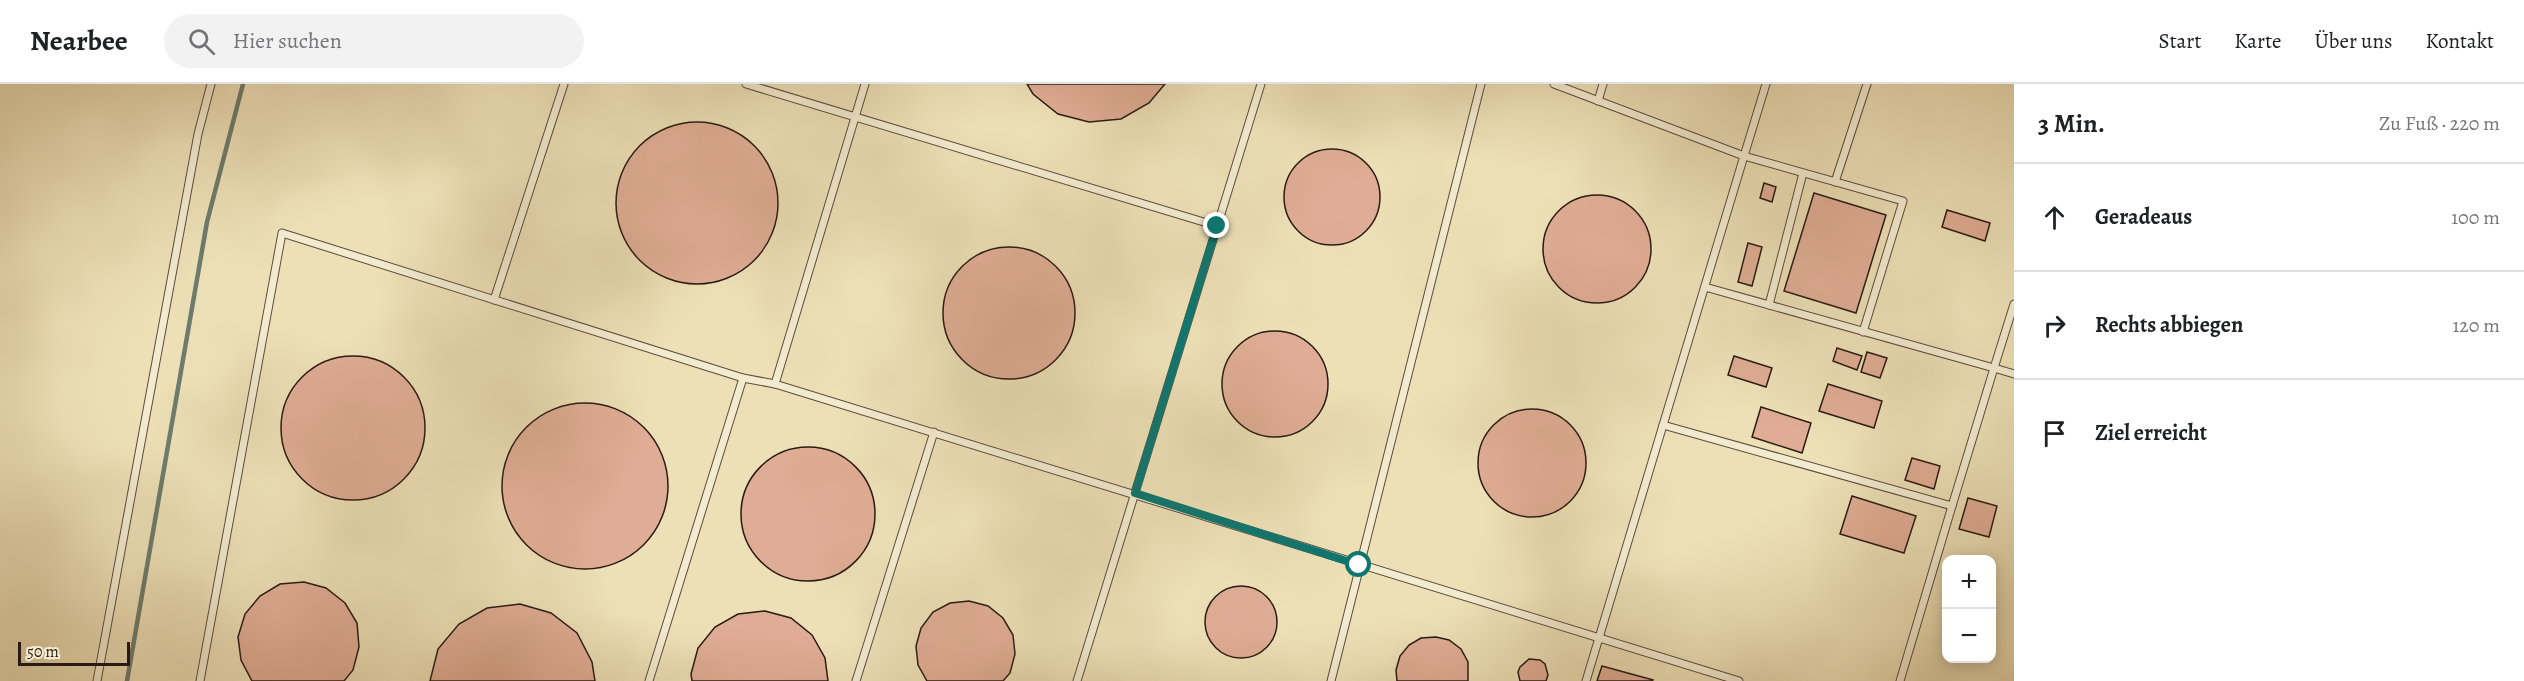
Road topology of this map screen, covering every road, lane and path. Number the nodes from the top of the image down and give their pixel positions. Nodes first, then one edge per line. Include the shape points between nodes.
1 (211, 84) edge
2 (564, 84) edge
3 (747, 84) edge
4 (865, 84) edge
5 (1261, 84) edge
6 (1481, 84) edge
7 (1554, 84) edge
8 (1603, 84) edge
9 (1766, 84) edge
10 (1867, 84) edge
11 (1598, 101) junction
12 (854, 118) junction
13 (1744, 156) junction
14 (1803, 173) junction
15 (1835, 182) junction
16 (1217, 226) junction
17 (1705, 287) junction
18 (494, 300) junction
19 (2014, 304) edge
20 (1769, 305) junction
21 (1863, 332) junction
22 (1994, 368) junction
23 (2014, 374) edge
24 (743, 378) junction
25 (775, 384) junction
26 (1663, 425) junction
27 (934, 432) junction
28 (1135, 493) junction
29 (1952, 506) junction
30 (1359, 565) junction
31 (1600, 638) junction
32 (1718, 678) edge
33 (97, 681) edge
34 (200, 681) edge
35 (649, 681) edge
36 (856, 681) edge
37 (1077, 681) edge
38 (1331, 681) edge
39 (1586, 681) edge
40 (1739, 681) edge
41 (1900, 681) edge

1 - 33 lane via 184,204
2 - 18 lane
3 - 12 lane
4 - 12 lane
5 - 16 lane
6 - 30 lane
7 - 11 lane
8 - 11 lane
9 - 13 lane
10 - 15 lane
11 - 13 lane
12 - 16 lane
12 - 25 lane
13 - 14 lane
13 - 17 lane
14 - 15 lane
14 - 20 lane
15 - 21 lane via 1903,201
16 - 28 lane
17 - 20 lane
17 - 26 lane
18 - 24 lane
18 - 34 lane via 282,233
19 - 22 lane
20 - 21 lane
21 - 22 lane
22 - 23 lane
22 - 29 lane
24 - 25 lane
24 - 35 lane
25 - 27 lane
26 - 29 lane
26 - 31 lane
27 - 28 lane
27 - 36 lane
28 - 30 lane
28 - 37 lane
29 - 41 lane
30 - 31 lane
30 - 38 lane
31 - 32 lane
31 - 39 lane
32 - 40 lane

